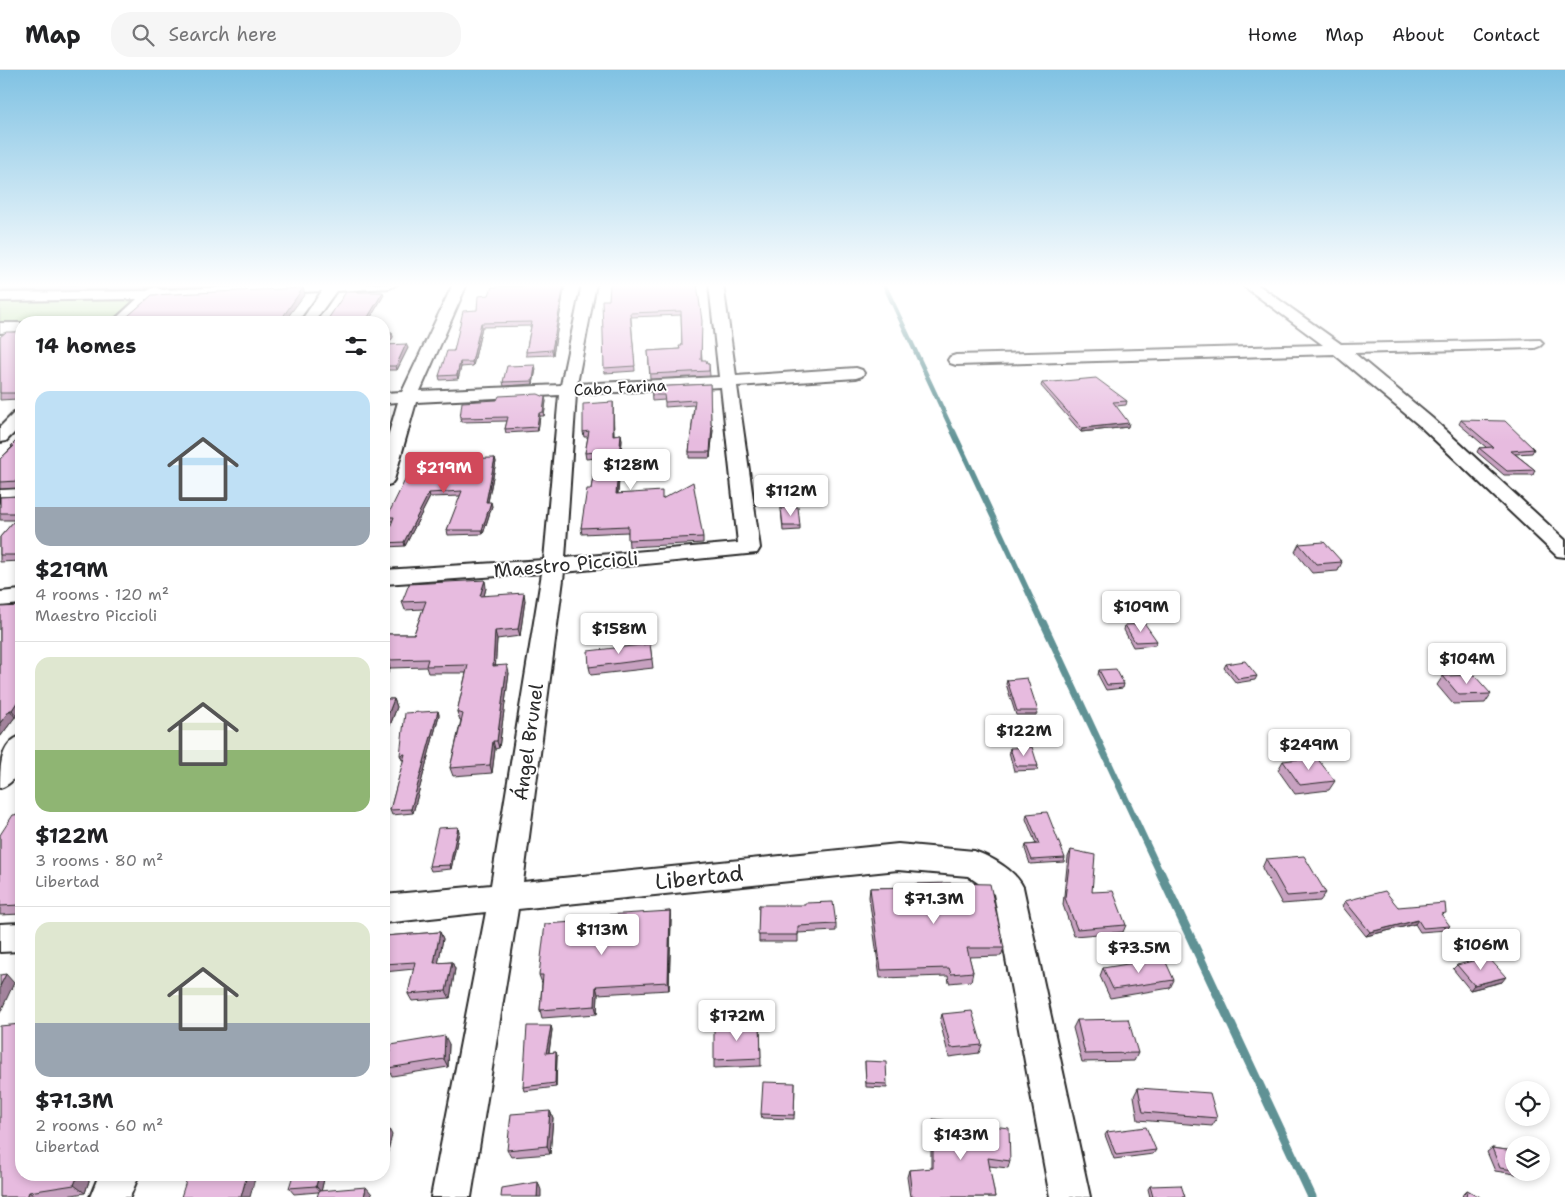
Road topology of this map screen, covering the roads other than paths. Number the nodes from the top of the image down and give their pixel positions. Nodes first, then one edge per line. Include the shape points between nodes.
1 (436, 337) edge
2 (578, 337) edge
3 (722, 337) edge
4 (1322, 337) edge
5 (1535, 343) dead end
6 (1338, 348) junction
7 (956, 360) dead end
8 (856, 373) dead end
9 (728, 382) junction
10 (568, 389) junction
11 (409, 396) junction
12 (390, 398) edge
13 (0, 416) edge
14 (15, 416) edge
15 (15, 422) edge
16 (0, 437) edge
17 (390, 460) edge
18 (15, 495) edge
19 (0, 496) edge
20 (1565, 551) edge
21 (554, 566) junction
22 (390, 577) edge
23 (15, 598) edge
24 (0, 599) edge
25 (15, 755) edge
26 (0, 777) edge
27 (505, 896) junction
28 (390, 908) edge
29 (15, 937) edge
30 (0, 938) edge
31 (117, 1181) edge
32 (110, 1197) edge
33 (451, 1197) edge
34 (1070, 1197) edge

1 - 11 street
2 - 10 street, Ángel Brunel
3 - 9 street
4 - 6 street
5 - 6 street
6 - 7 street
6 - 20 street via 1406,404
8 - 9 street, Cabo Farina
9 - 10 street, Cabo Farina
9 - 21 street, Maestro Piccioli via 749,548
10 - 11 street, Cabo Farina
10 - 21 street, Ángel Brunel
11 - 12 street, Cabo Farina
11 - 17 street
13 - 14 street
15 - 16 street
18 - 19 street
21 - 22 street, Maestro Piccioli
21 - 27 street, Ángel Brunel
23 - 24 street
25 - 26 street
27 - 28 street, Libertad
27 - 33 street, Ángel Brunel
27 - 34 street, Libertad via 898,857 974,864 1008,887
29 - 30 street
31 - 32 street

